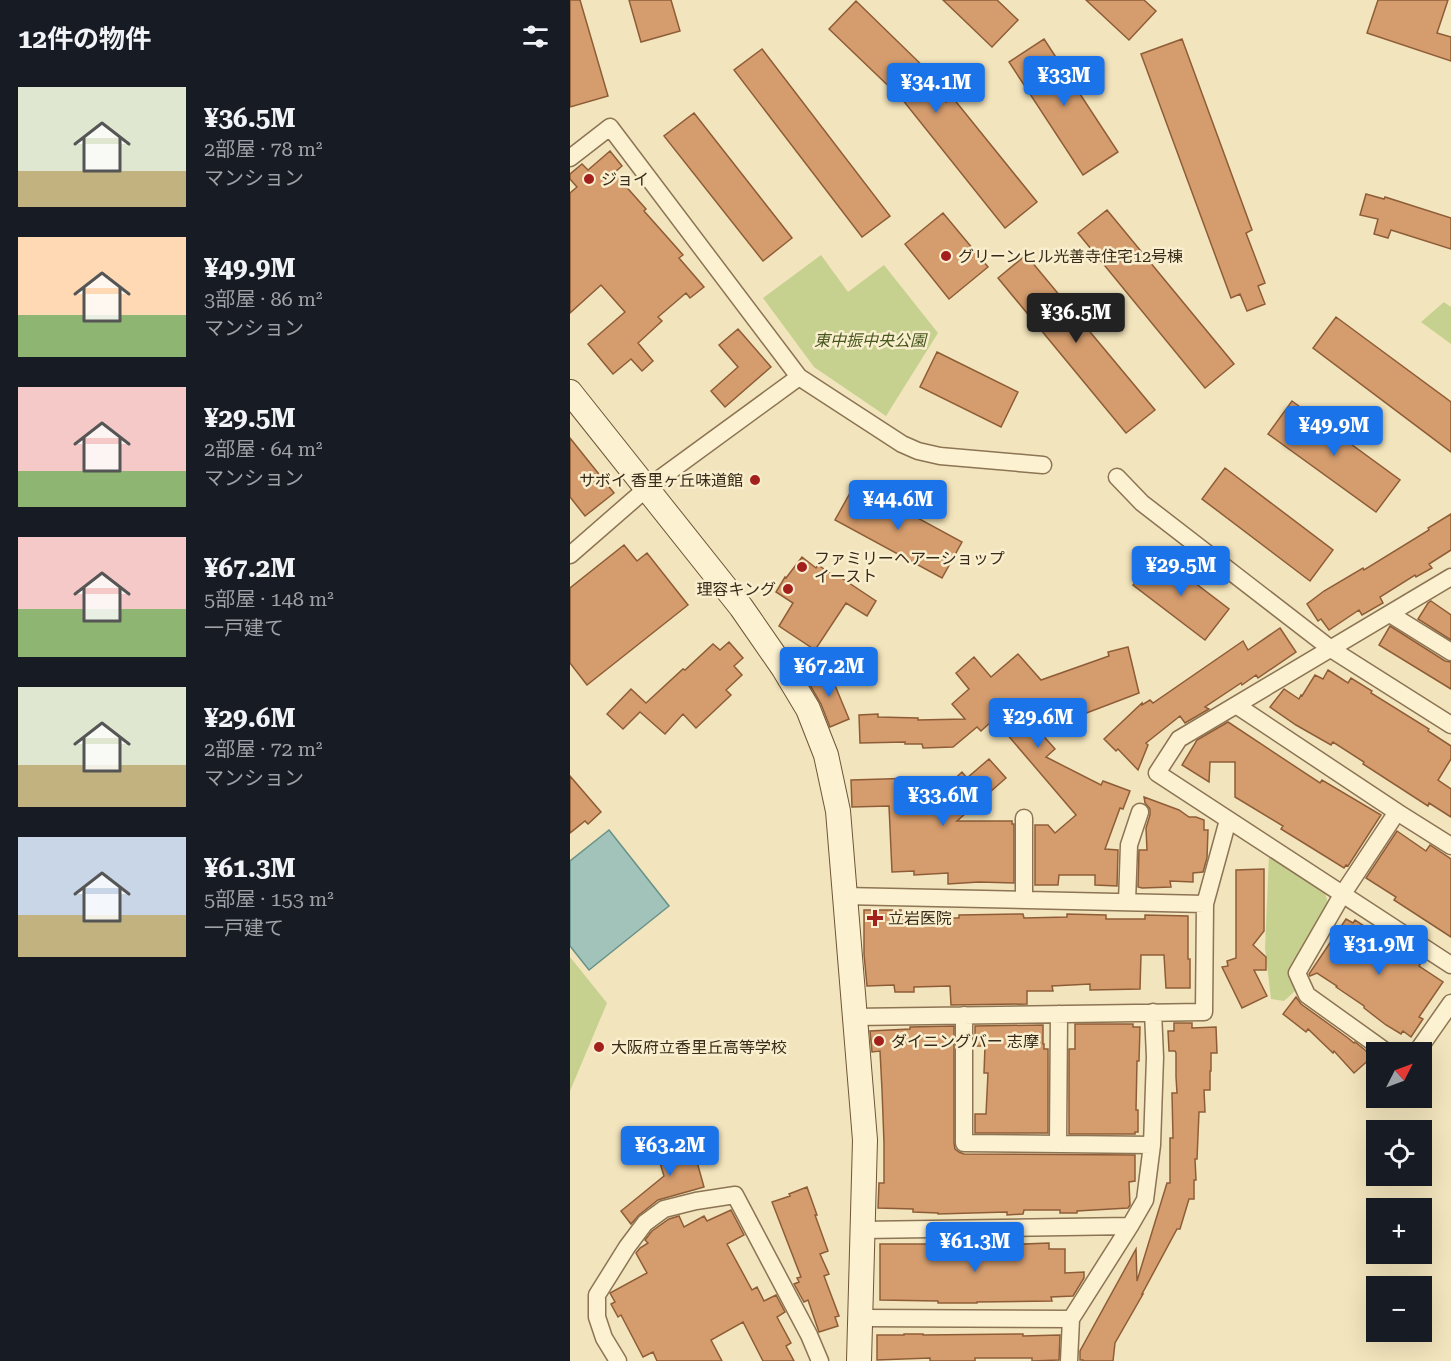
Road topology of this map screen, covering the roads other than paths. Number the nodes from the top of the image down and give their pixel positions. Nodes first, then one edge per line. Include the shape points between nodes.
1 (570, 158) edge
2 (799, 377) junction
3 (570, 392) edge
4 (1043, 465) dead end
5 (1117, 477) dead end
6 (647, 488) junction
7 (570, 555) edge
8 (1447, 584) edge
9 (1390, 614) junction
10 (1331, 649) junction
11 (1451, 652) edge
12 (1236, 705) junction
13 (1451, 725) edge
14 (1140, 812) dead end
15 (1397, 812) junction
16 (1024, 818) dead end
17 (1228, 820) junction
18 (1451, 846) edge
19 (1342, 894) junction
20 (844, 896) junction
21 (1024, 900) junction
22 (1128, 902) junction
23 (1205, 904) junction
24 (1451, 965) edge
25 (1451, 1003) edge
26 (1154, 1012) junction
27 (1059, 1014) junction
28 (964, 1015) junction
29 (854, 1017) junction
30 (1373, 1042) edge
31 (1424, 1042) edge
32 (1058, 1144) junction
33 (1152, 1145) junction
34 (1130, 1226) junction
35 (862, 1230) junction
36 (861, 1318) junction
37 (1071, 1319) junction
38 (618, 1361) edge
39 (820, 1361) edge
40 (859, 1361) edge
41 (1069, 1361) edge

1 - 2 street via 610,127
2 - 4 street via 918,451
2 - 6 street
3 - 6 street
5 - 10 street via 1142,503
6 - 7 street
6 - 20 street via 741,607 808,709 826,755 838,811
8 - 9 street
9 - 10 street
9 - 11 street
10 - 12 street
10 - 13 street
12 - 15 street
12 - 17 street via 1179,739 1157,773
14 - 22 street via 1129,845
15 - 18 street
15 - 19 street
16 - 21 street
17 - 19 street
17 - 23 street
19 - 24 street
19 - 30 street via 1297,973 1307,995
20 - 21 street
20 - 29 street
21 - 22 street
22 - 23 street
23 - 26 street via 1204,1012
25 - 31 street
26 - 27 street
26 - 33 street
27 - 28 street
27 - 32 street
28 - 29 street
28 - 32 street via 964,1143
29 - 35 street via 865,1140
32 - 33 street
33 - 34 street via 1145,1200
34 - 35 street
34 - 37 street
35 - 36 street
36 - 37 street
36 - 40 street
37 - 41 street
38 - 39 street via 597,1317 597,1295 627,1246 645,1223 664,1209 735,1195

